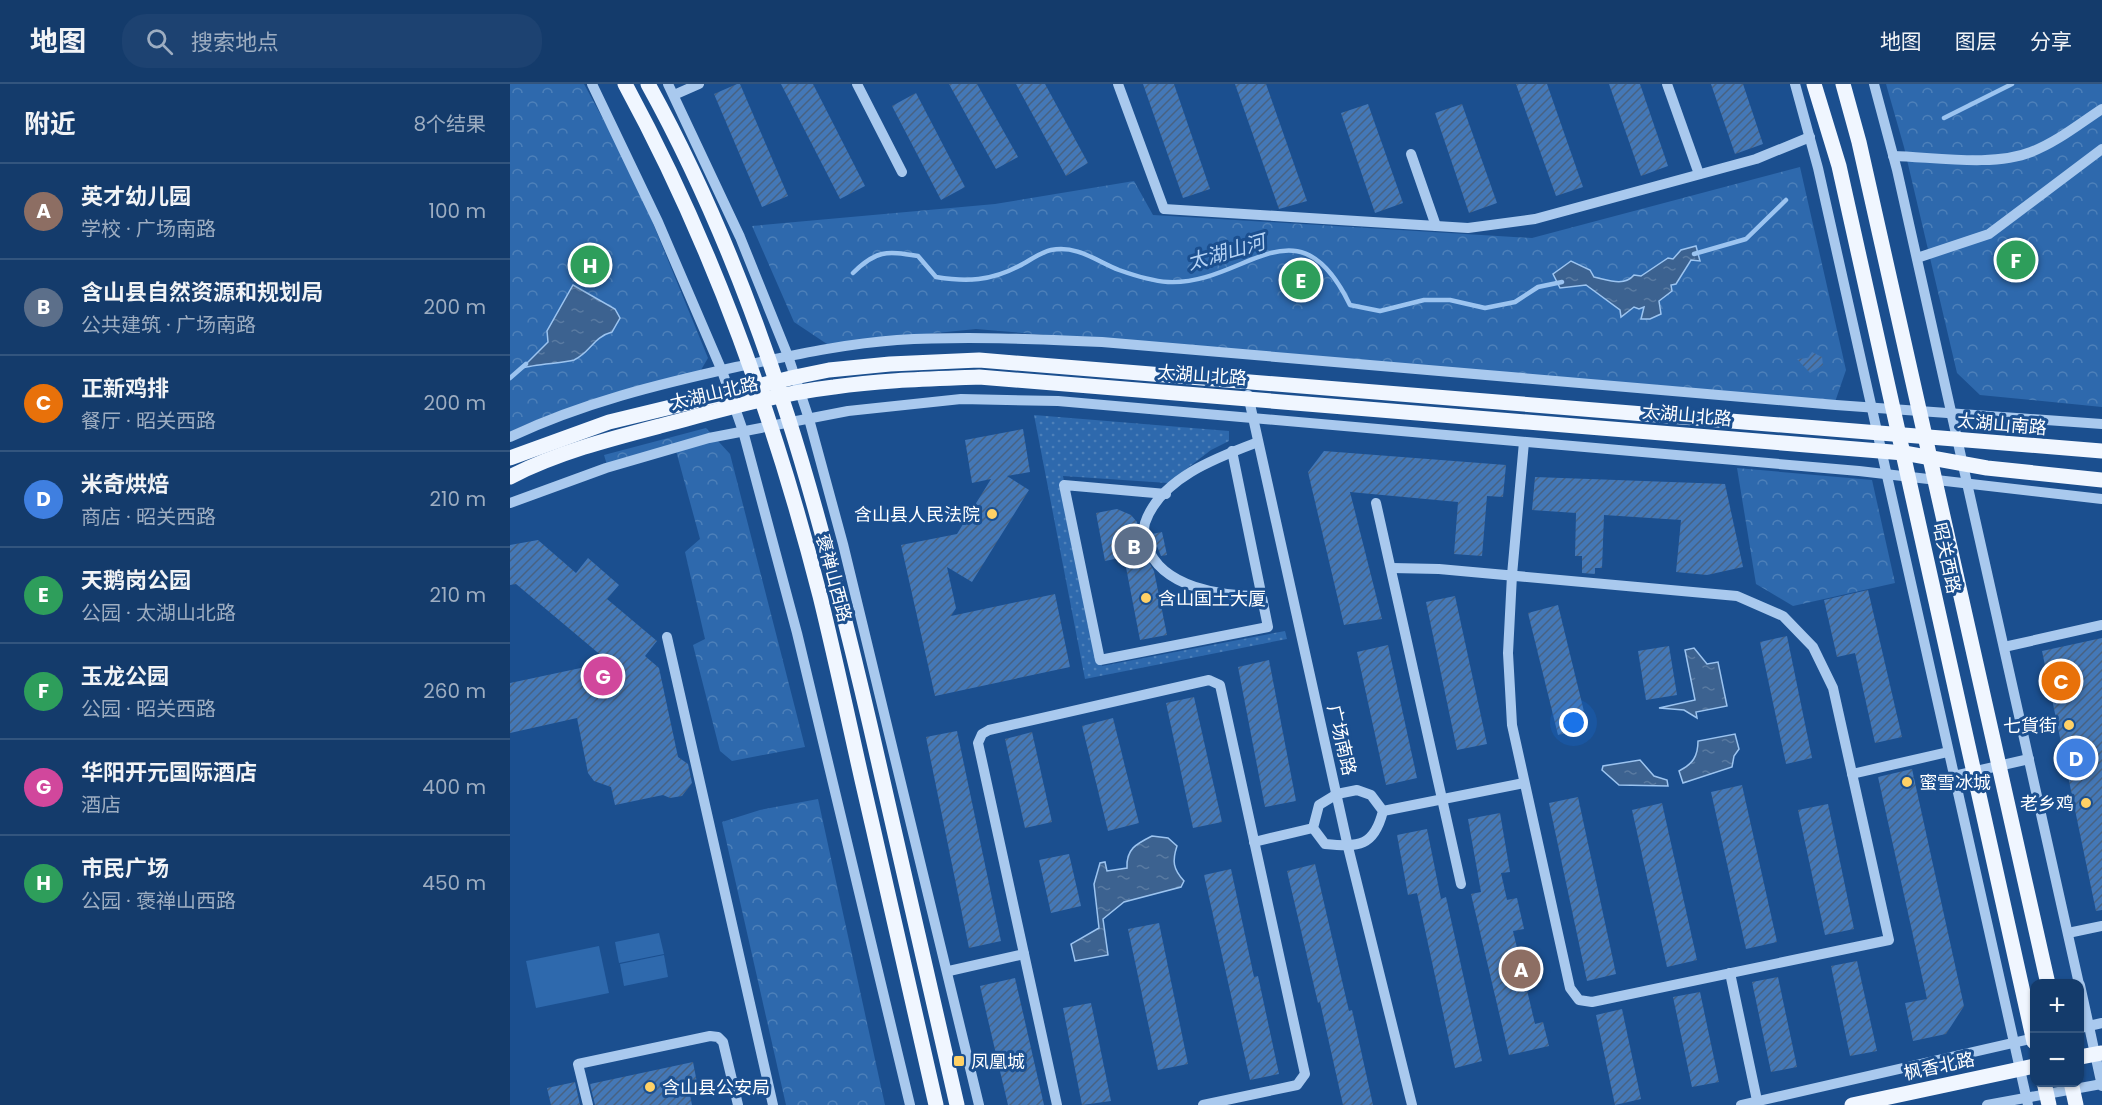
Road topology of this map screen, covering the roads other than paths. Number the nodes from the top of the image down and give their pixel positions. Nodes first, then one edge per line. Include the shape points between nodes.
1 (592, 84) edge
2 (625, 84) edge
3 (648, 84) edge
4 (668, 84) edge
5 (699, 84) edge
6 (856, 84) edge
7 (1118, 84) edge
8 (1667, 84) edge
9 (1795, 84) edge
10 (1843, 84) edge
11 (1874, 84) edge
12 (1816, 90) edge
13 (674, 95) junction
14 (1800, 102) junction
15 (2102, 109) edge
16 (1810, 137) junction
17 (2102, 149) edge
18 (1411, 154) dead end
19 (1893, 156) junction
20 (902, 172) dead end
21 (1699, 174) junction
22 (1436, 226) junction
23 (1917, 258) junction
24 (788, 356) junction
25 (769, 360) junction
26 (748, 365) junction
27 (722, 370) junction
28 (795, 377) junction
29 (1245, 380) junction
30 (776, 381) junction
31 (756, 386) junction
32 (729, 391) junction
33 (800, 393) junction
34 (782, 397) junction
35 (1248, 398) junction
36 (761, 402) junction
37 (735, 407) junction
38 (1871, 407) junction
39 (1893, 408) junction
40 (1919, 410) junction
41 (1951, 412) junction
42 (1253, 418) junction
43 (809, 419) junction
44 (790, 422) junction
45 (2102, 424) edge
46 (770, 426) junction
47 (743, 431) junction
48 (1877, 434) junction
49 (510, 436) edge
50 (1900, 436) junction
51 (1925, 437) junction
52 (1958, 440) junction
53 (1258, 442) junction
54 (1524, 442) junction
55 (1232, 452) junction
56 (1881, 452) junction
57 (2102, 452) edge
58 (1904, 453) junction
59 (510, 458) edge
60 (1930, 458) junction
61 (1963, 464) junction
62 (1886, 475) junction
63 (510, 477) edge
64 (1909, 477) junction
65 (2102, 480) edge
66 (1935, 481) junction
67 (1967, 484) junction
68 (1166, 494) junction
69 (2102, 499) edge
70 (510, 503) edge
71 (1376, 503) dead end
72 (1392, 568) junction
73 (1512, 575) junction
74 (1261, 596) junction
75 (2102, 625) edge
76 (667, 637) dead end
77 (2004, 647) junction
78 (1948, 752) junction
79 (2029, 759) junction
80 (1999, 765) junction
81 (1973, 771) junction
82 (1852, 774) junction
83 (1954, 776) junction
84 (1524, 783) junction
85 (1337, 794) junction
86 (1443, 799) junction
87 (1383, 811) junction
88 (1313, 828) junction
89 (1254, 842) junction
90 (1348, 847) junction
91 (1461, 884) dead end
92 (2102, 926) edge
93 (2068, 933) junction
94 (1024, 954) junction
95 (949, 971) junction
96 (1730, 973) junction
97 (2047, 979) edge
98 (2078, 979) edge
99 (2102, 1023) edge
100 (2084, 1027) edge
101 (2032, 1033) edge
102 (2030, 1041) edge
103 (2014, 1043) junction
104 (2098, 1054) edge
105 (2027, 1068) edge
106 (2102, 1085) edge
107 (2073, 1092) edge
108 (2046, 1094) edge
109 (2027, 1102) edge
110 (1758, 1103) edge
111 (588, 1105) edge
112 (738, 1105) edge
113 (773, 1105) edge
114 (910, 1105) edge
115 (936, 1105) edge
116 (957, 1105) edge
117 (980, 1105) edge
118 (1058, 1105) edge
119 (1203, 1105) edge
120 (1413, 1105) edge
121 (1740, 1105) edge
122 (1852, 1105) edge
123 (1988, 1105) edge

1 - 27 street
2 - 26 main road, 褒禅山西路 via 692,223
3 - 25 main road, 褒禅山西路 via 711,215
4 - 13 street
5 - 13 street
6 - 20 street
7 - 22 street via 1164,209
8 - 21 street
9 - 14 street
10 - 40 main road, 昭关西路
11 - 19 street
12 - 14 street
12 - 39 main road, 昭关西路 via 1833,138
13 - 24 street via 740,237
14 - 16 street
15 - 19 street via 2029,153 1983,159
16 - 21 street via 1756,159
16 - 38 street
17 - 23 street via 1989,234
18 - 22 street
19 - 23 street
21 - 22 street via 1535,219 1468,228
23 - 41 street
24 - 25 street
24 - 28 street
24 - 38 street via 897,340 987,337 1102,342
25 - 26 street
25 - 30 main road, 褒禅山西路
26 - 27 street
26 - 31 main road, 褒禅山西路
27 - 32 street
27 - 49 street via 604,401
28 - 29 main road, 太湖山北路 via 890,364 979,360
28 - 30 main road, 太湖山北路
28 - 33 street
29 - 35 street, 广场南路
29 - 48 main road, 太湖山北路
30 - 31 main road, 太湖山北路
30 - 34 main road, 褒禅山西路
31 - 32 main road, 太湖山北路
31 - 36 main road, 褒禅山西路
32 - 37 street
32 - 59 main road, 太湖山北路 via 609,422
33 - 34 main road, 太湖山北路
33 - 35 main road, 太湖山北路 via 891,381 979,377
33 - 43 street
34 - 36 main road, 太湖山北路
34 - 44 main road, 褒禅山西路
35 - 42 street, 广场南路
35 - 56 main road, 太湖山北路
36 - 37 main road, 太湖山北路
36 - 46 main road, 褒禅山西路
37 - 47 street
37 - 63 main road, 太湖山北路 via 614,438
38 - 39 street
38 - 48 street
39 - 40 street
39 - 50 main road, 昭关西路
40 - 41 street
40 - 51 main road, 昭关西路
41 - 45 street
41 - 52 street
42 - 43 street via 1058,401 961,399
42 - 53 street, 广场南路
42 - 54 street
43 - 44 street
43 - 95 street
44 - 46 street
44 - 116 main road, 褒禅山西路 via 840,590
46 - 47 street
46 - 115 main road, 褒禅山西路 via 820,595
47 - 70 street via 606,468
47 - 114 street via 797,633
48 - 50 main road, 太湖山北路
48 - 56 street
50 - 51 main road, 太湖山南路
50 - 58 main road, 昭关西路
51 - 52 main road, 太湖山南路
51 - 60 main road, 昭关西路
52 - 57 main road, 太湖山南路
52 - 61 street
53 - 55 street
53 - 85 street, 广场南路
54 - 62 street
54 - 73 street
55 - 68 street via 1194,470
55 - 74 street
56 - 58 main road, 太湖山北路
56 - 62 street
58 - 60 main road
58 - 64 main road, 昭关西路
60 - 61 main road
60 - 66 main road, 昭关西路
61 - 65 main road
61 - 67 street
62 - 64 street
62 - 78 street
64 - 66 street
64 - 81 main road, 昭关西路
66 - 67 street
66 - 80 main road, 昭关西路
67 - 69 street
67 - 77 street
68 - 74 street via 1144,525 1152,561 1167,575 1184,582 1239,596
68 - 74 street via 1064,485 1100,660 1268,627
71 - 72 street
72 - 73 street
72 - 86 street
73 - 82 street via 1737,596 1783,616 1813,647 1833,688
73 - 84 street via 1508,653 1511,713
75 - 77 street
76 - 113 street
77 - 79 street
78 - 82 street
78 - 83 street
79 - 80 street
79 - 93 street
80 - 81 street
80 - 97 main road, 昭关西路
81 - 83 street
81 - 101 main road, 昭关西路
82 - 96 street via 1889,940
83 - 103 street
84 - 86 street
84 - 96 street via 1570,988 1579,1000 1592,1002
85 - 87 street via 1357,790 1371,795
85 - 88 street via 1319,805
85 - 90 street, 广场南路
86 - 87 street
86 - 91 street
87 - 90 street via 1378,830 1365,842
88 - 89 street
88 - 90 street via 1325,844
89 - 94 street via 1220,685 1215,681 989,730 978,743
89 - 119 street via 1305,1074 1297,1086
90 - 120 street, 广场南路
92 - 93 street
93 - 98 street
94 - 95 street
94 - 118 street
95 - 117 street
96 - 110 street
99 - 100 street
100 - 104 street
102 - 103 street
103 - 105 street
103 - 110 street
104 - 106 street
105 - 109 street
105 - 122 main road, 枫香北路
106 - 107 street
107 - 108 street
108 - 109 street
109 - 123 street
110 - 121 street
111 - 112 street via 578,1064 710,1036 723,1042

